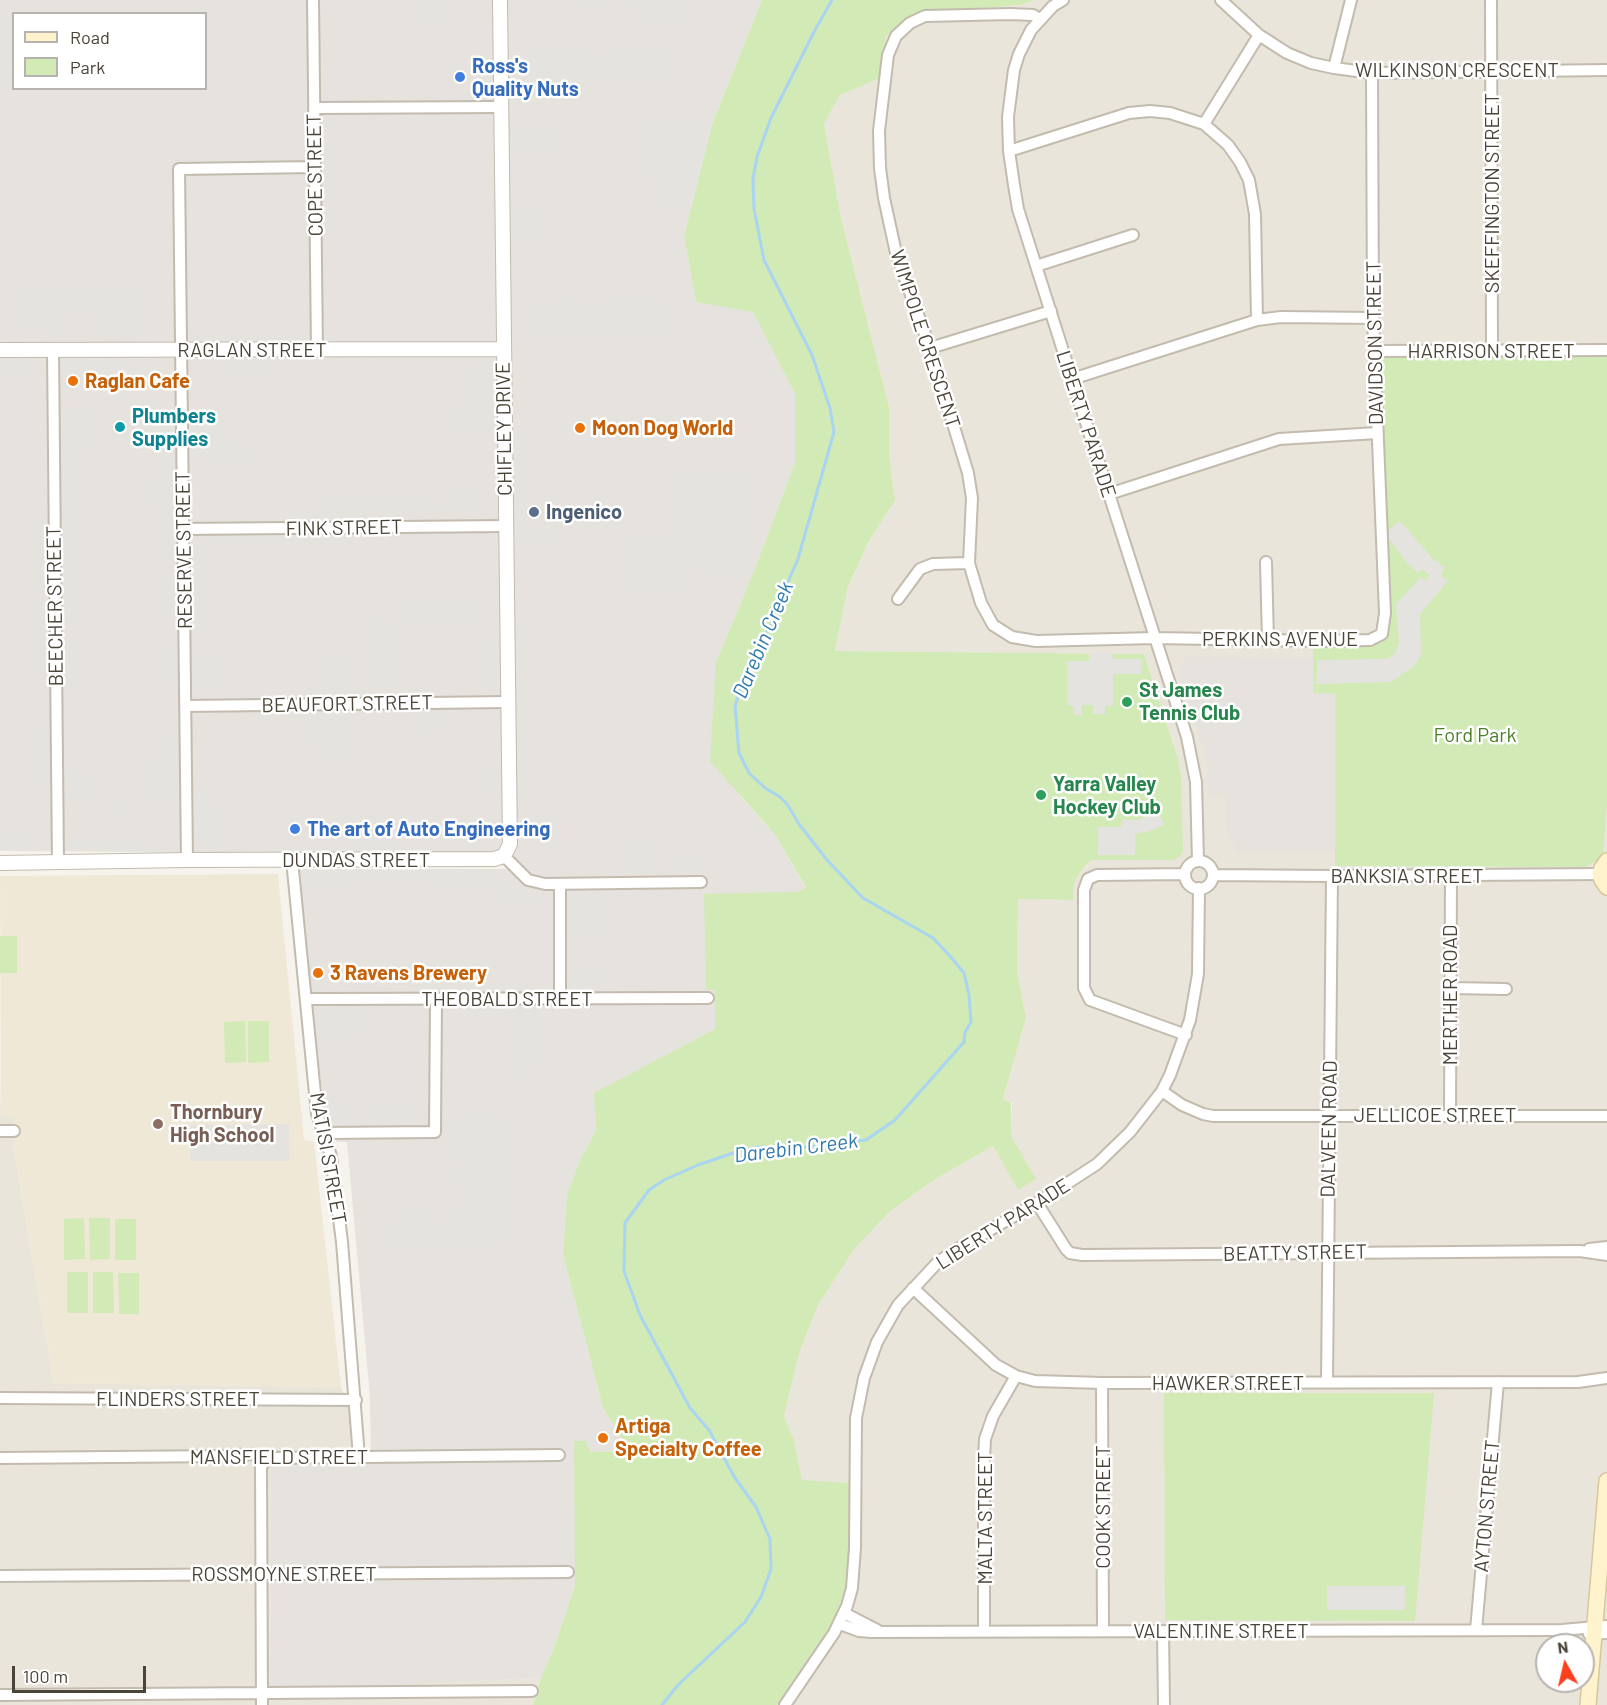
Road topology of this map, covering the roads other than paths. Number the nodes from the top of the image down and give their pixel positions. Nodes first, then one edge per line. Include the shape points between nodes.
1 (313, 0) edge
2 (500, 0) edge
3 (1063, 0) edge
4 (1221, 0) edge
5 (1351, 0) edge
6 (1491, 0) edge
7 (1040, 18) junction
8 (1259, 35) junction
9 (1334, 68) junction
10 (1492, 70) junction
11 (1607, 70) edge
12 (1372, 73) junction
13 (501, 107) junction
14 (314, 108) junction
15 (1204, 124) junction
16 (1009, 151) junction
17 (315, 167) junction
18 (1133, 235) dead end
19 (1036, 266) junction
20 (1051, 311) junction
21 (1373, 318) junction
22 (1257, 320) junction
23 (930, 348) junction
24 (504, 349) junction
25 (0, 350) edge
26 (53, 350) junction
27 (182, 350) junction
28 (317, 350) junction
29 (1492, 350) junction
30 (1607, 350) edge
31 (1374, 351) junction
32 (1071, 380) junction
33 (1377, 433) junction
34 (1109, 494) junction
35 (506, 526) junction
36 (183, 529) junction
37 (1266, 562) dead end
38 (969, 563) junction
39 (898, 599) dead end
40 (1385, 613) joint
41 (1155, 638) junction
42 (1268, 640) junction
43 (507, 702) junction
44 (186, 706) junction
45 (504, 856) junction
46 (187, 860) junction
47 (292, 860) junction
48 (1198, 861) junction
49 (0, 863) edge
50 (58, 863) junction
51 (1185, 874) junction
52 (1213, 875) junction
53 (1332, 876) junction
54 (1451, 876) junction
55 (1605, 880) edge
56 (701, 882) dead end
57 (560, 884) junction
58 (1199, 888) junction
59 (1450, 988) junction
60 (1506, 989) dead end
61 (708, 998) dead end
62 (306, 999) junction
63 (436, 999) junction
64 (560, 999) junction
65 (1186, 1035) junction
66 (1162, 1091) junction
67 (1329, 1115) junction
68 (1450, 1115) junction
69 (1607, 1116) edge
70 (0, 1131) edge
71 (14, 1131) dead end
72 (324, 1133) junction
73 (1037, 1203) junction
74 (1607, 1247) edge
75 (1580, 1251) junction
76 (1327, 1252) junction
77 (1607, 1255) edge
78 (913, 1288) junction
79 (1016, 1376) junction
80 (1607, 1378) edge
81 (1327, 1382) junction
82 (1498, 1382) junction
83 (1578, 1382) junction
84 (1102, 1383) junction
85 (1607, 1386) edge
86 (0, 1398) edge
87 (356, 1400) junction
88 (559, 1455) dead end
89 (360, 1457) junction
90 (0, 1458) edge
91 (267, 1458) junction
92 (1607, 1481) edge
93 (568, 1572) dead end
94 (261, 1574) junction
95 (0, 1576) edge
96 (1607, 1596) edge
97 (844, 1612) junction
98 (840, 1624) junction
99 (1163, 1630) junction
100 (1476, 1630) junction
101 (1602, 1630) edge
102 (880, 1631) junction
103 (984, 1631) junction
104 (1103, 1631) junction
105 (532, 1691) dead end
106 (0, 1695) edge
107 (342, 1699) edge
108 (262, 1700) edge
109 (785, 1705) edge
110 (1164, 1705) edge
111 (1588, 1705) edge
112 (1598, 1705) edge

1 - 14 street, COPE STREET
2 - 13 street, CHIFLEY DRIVE
3 - 7 street, LIBERTY PARADE
4 - 8 street, WILKINSON CRESCENT
5 - 9 street
6 - 10 street, SKEFFINGTON STREET
7 - 16 street, LIBERTY PARADE via 1024,42 1014,70 1008,117
7 - 23 street, WIMPOLE CRESCENT via 1011,14 925,16 896,36 888,55 879,131 884,198 896,253
8 - 9 street, WILKINSON CRESCENT via 1287,53
8 - 15 street
9 - 12 street, WILKINSON CRESCENT
10 - 11 street, WILKINSON CRESCENT
10 - 12 street, WILKINSON CRESCENT
10 - 29 street, SKEFFINGTON STREET
12 - 21 street, DAVIDSON STREET
13 - 14 street
13 - 24 street, CHIFLEY DRIVE
14 - 17 street, COPE STREET
15 - 16 street via 1170,113 1129,113
15 - 22 street via 1228,145 1249,180 1255,214
16 - 19 street, LIBERTY PARADE via 1018,209
17 - 27 street, RESERVE STREET via 179,169
17 - 28 street, COPE STREET
18 - 19 street
19 - 20 street, LIBERTY PARADE
20 - 23 street
20 - 32 street, LIBERTY PARADE
21 - 22 street
21 - 31 street, DAVIDSON STREET
22 - 32 street
23 - 38 street, WIMPOLE CRESCENT via 968,473 972,498
24 - 28 street, RAGLAN STREET
24 - 35 street, CHIFLEY DRIVE
25 - 26 street, RAGLAN STREET
26 - 27 street, RAGLAN STREET
26 - 50 street, BEECHER STREET
27 - 28 street, RAGLAN STREET
27 - 36 street, RESERVE STREET
29 - 30 street, HARRISON STREET
29 - 31 street, HARRISON STREET
31 - 33 street, DAVIDSON STREET
32 - 34 street, LIBERTY PARADE
33 - 34 street via 1279,439
33 - 40 street, DAVIDSON STREET
34 - 41 street, LIBERTY PARADE
35 - 36 street, FINK STREET
35 - 43 street, CHIFLEY DRIVE
36 - 44 street, RESERVE STREET
37 - 42 street
38 - 39 street via 933,564 920,570
38 - 41 street, WIMPOLE CRESCENT via 981,603 993,625 1012,637 1036,641
40 - 42 street, PERKINS AVENUE via 1382,634 1370,640
41 - 42 street, PERKINS AVENUE
41 - 48 street, LIBERTY PARADE via 1193,761
43 - 44 street, BEAUFORT STREET
43 - 45 street, CHIFLEY DRIVE via 510,844
44 - 46 street, RESERVE STREET
45 - 47 street, DUNDAS STREET via 495,860
45 - 57 street via 528,880
46 - 47 street, DUNDAS STREET
46 - 50 street, DUNDAS STREET
47 - 62 street, MATISI STREET
48 - 51 street via 1188,865
48 - 52 street via 1210,866
49 - 50 street, DUNDAS STREET
51 - 58 street via 1190,885
51 - 65 street via 1096,875 1088,879 1084,890 1084,988 1090,1000
52 - 53 street, BANKSIA STREET
52 - 58 street via 1207,886
53 - 54 street, BANKSIA STREET
53 - 67 street, DALVEEN ROAD
54 - 55 street, BANKSIA STREET
54 - 59 street, MERTHER ROAD
56 - 57 street
57 - 64 street
58 - 65 street, LIBERTY PARADE via 1198,974
59 - 60 street
59 - 68 street, MERTHER ROAD
61 - 64 street, THEOBALD STREET
62 - 63 street, THEOBALD STREET
62 - 72 street, MATISI STREET via 317,1114
63 - 64 street, THEOBALD STREET
63 - 72 street via 435,1132
65 - 66 street, LIBERTY PARADE
66 - 67 street, JELLICOE STREET via 1182,1105 1213,1116
66 - 73 street, LIBERTY PARADE via 1113,1150
67 - 68 street, JELLICOE STREET
67 - 76 street, DALVEEN ROAD
68 - 69 street, JELLICOE STREET
70 - 71 street
72 - 87 street, MATISI STREET via 334,1175
73 - 76 street, BEATTY STREET via 1070,1253
73 - 78 street, LIBERTY PARADE via 938,1262
74 - 75 street, BEATTY STREET
75 - 76 street, BEATTY STREET
75 - 77 street, BEATTY STREET
76 - 81 street, DALVEEN ROAD
78 - 79 street, HAWKER STREET via 996,1365
78 - 97 street, LIBERTY PARADE via 898,1305 877,1342 859,1398 855,1437 855,1573
79 - 84 street, HAWKER STREET via 1045,1382
79 - 103 street, MALTA STREET via 985,1439
80 - 83 street, HAWKER STREET
81 - 82 street, HAWKER STREET
81 - 84 street, HAWKER STREET
82 - 83 street, HAWKER STREET
82 - 100 street, AYTON STREET
83 - 85 street, HAWKER STREET
84 - 104 street, COOK STREET
86 - 87 street, FLINDERS STREET
87 - 89 street, MATISI STREET
88 - 89 street, MANSFIELD STREET
89 - 91 street, MANSFIELD STREET
90 - 91 street, MANSFIELD STREET via 252,1454
91 - 94 street via 261,1467
92 - 101 main road
93 - 94 street, ROSSMOYNE STREET
94 - 95 street, ROSSMOYNE STREET
94 - 108 street
96 - 101 main road
97 - 98 street, LIBERTY PARADE
97 - 102 street, VALENTINE STREET
98 - 102 street, VALENTINE STREET via 859,1631
98 - 109 street, LIBERTY PARADE
99 - 100 street, VALENTINE STREET
99 - 104 street, VALENTINE STREET
99 - 110 street
100 - 101 street, VALENTINE STREET
101 - 111 main road
101 - 112 main road
102 - 103 street, VALENTINE STREET
103 - 104 street, VALENTINE STREET
105 - 107 street
106 - 108 street
107 - 108 street

